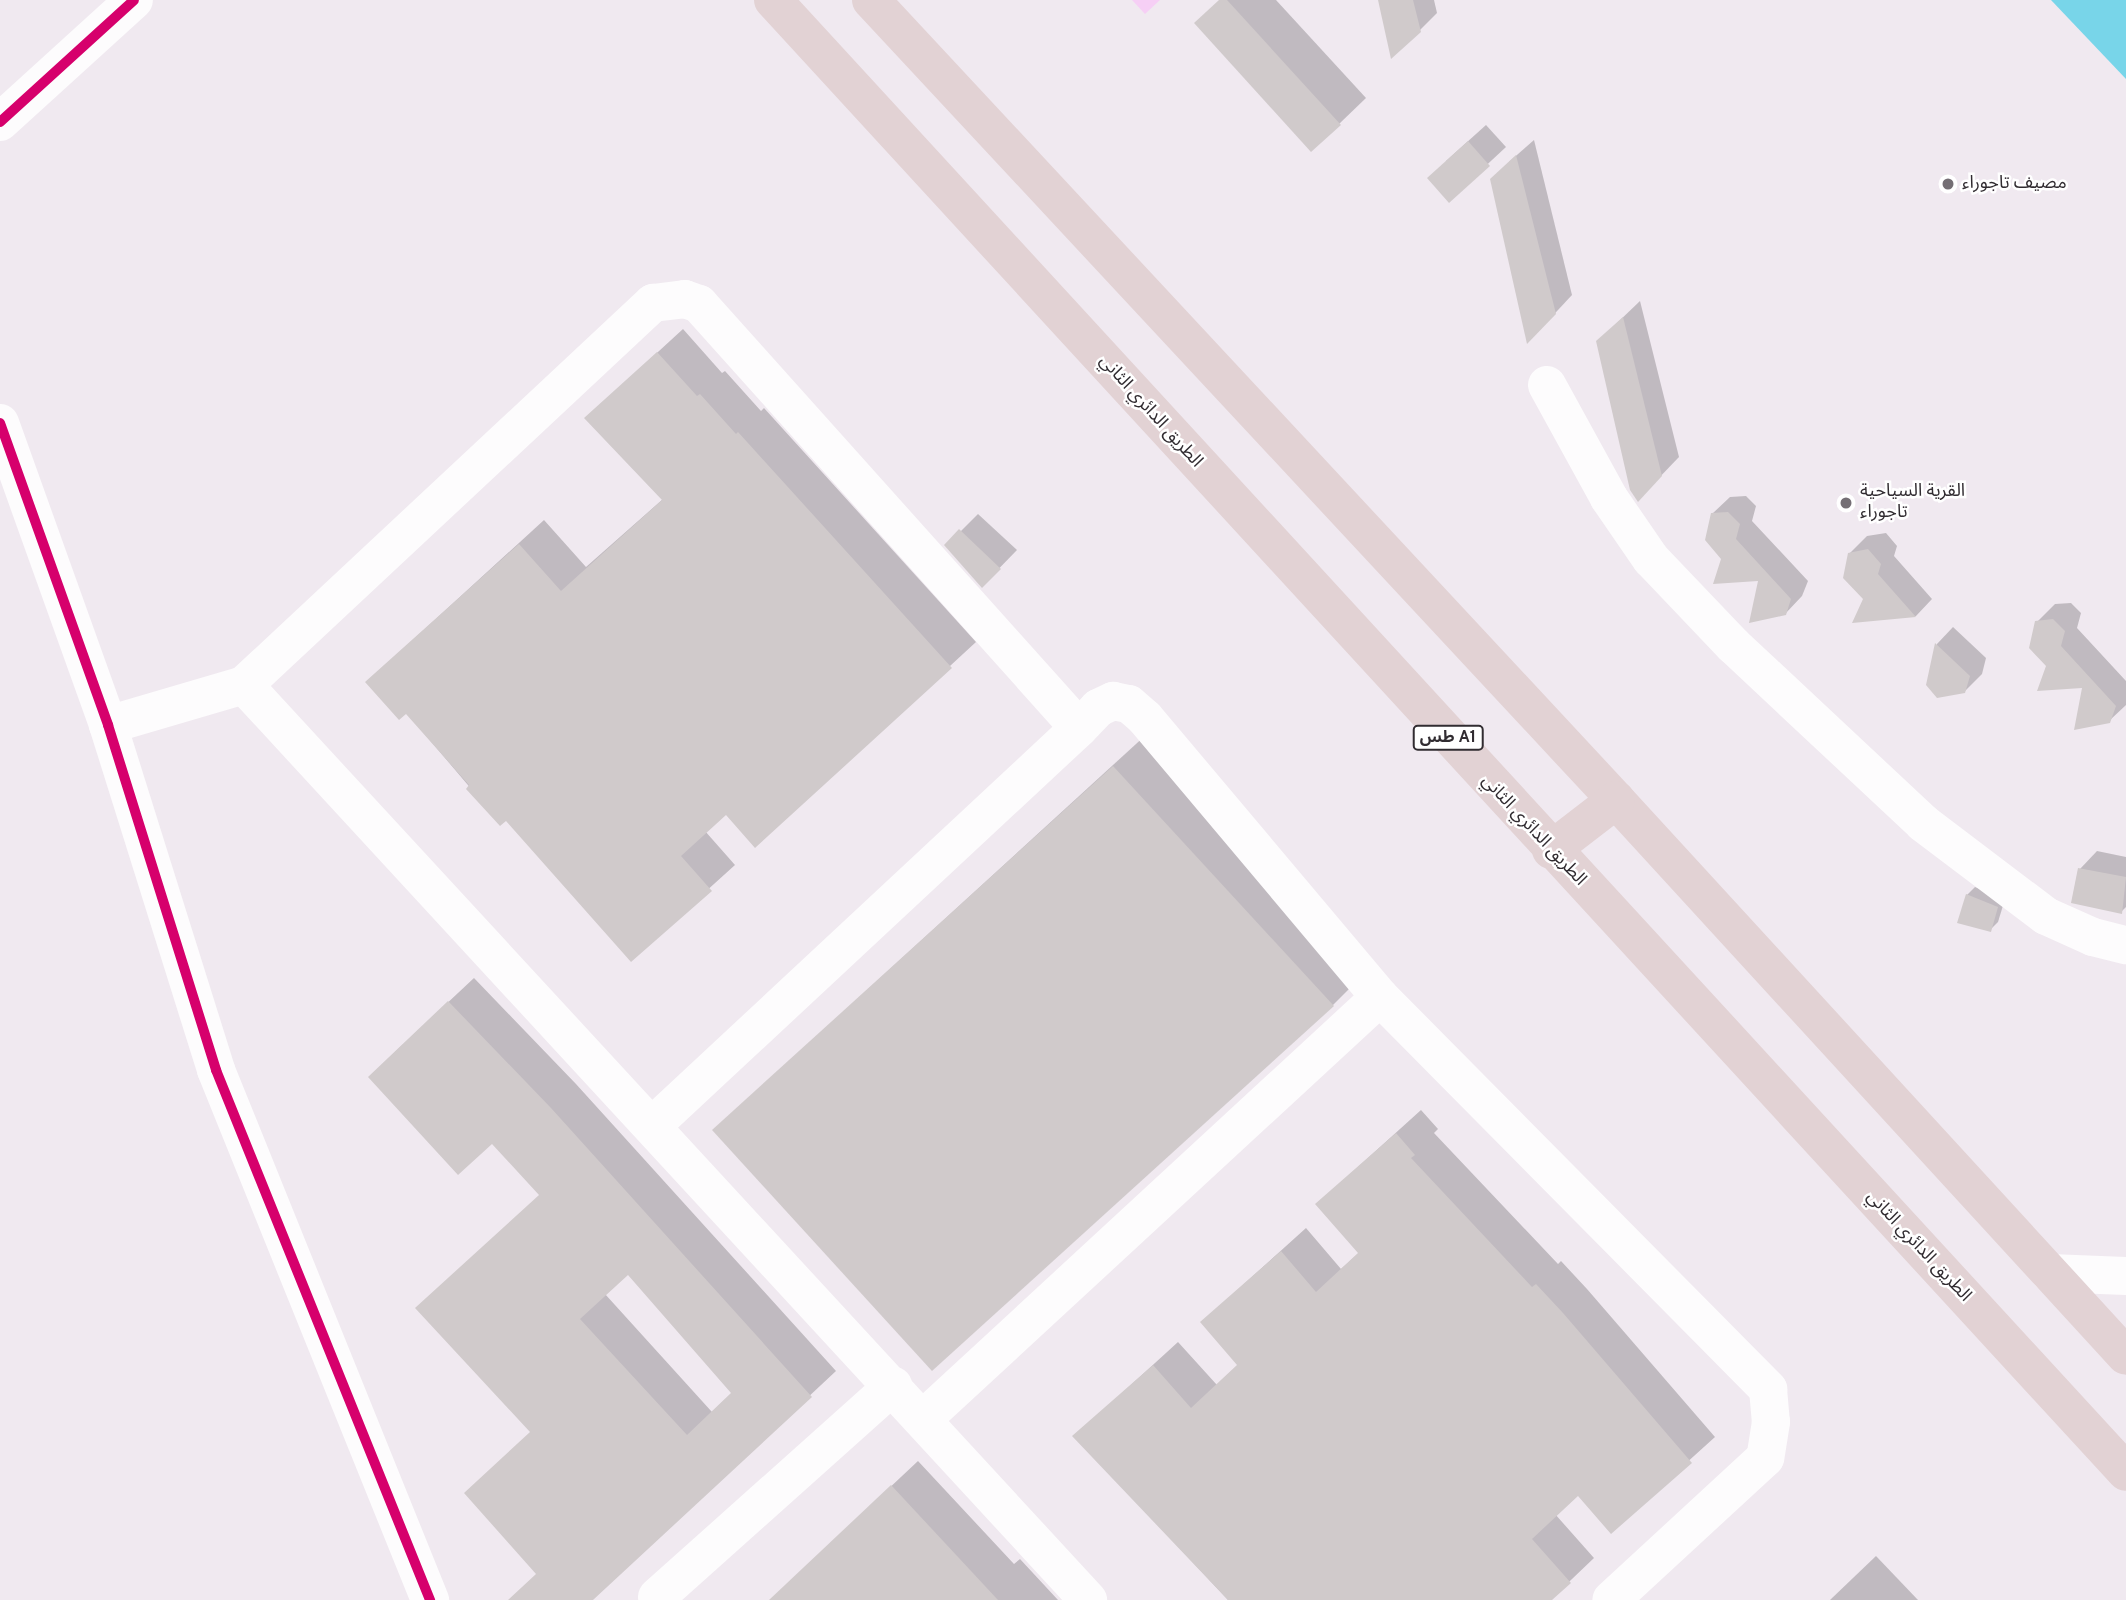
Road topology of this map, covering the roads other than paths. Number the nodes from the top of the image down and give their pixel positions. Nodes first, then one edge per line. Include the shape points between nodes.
1 (134, 0) edge
2 (773, 0) edge
3 (871, 0) edge
4 (0, 122) edge
5 (1548, 385) dead end
6 (0, 424) edge
7 (244, 685) junction
8 (108, 725) junction
9 (1079, 729) junction
10 (1616, 800) junction
11 (1550, 850) junction
12 (2126, 945) edge
13 (1380, 997) junction
14 (652, 1126) junction
15 (2050, 1273) junction
16 (2126, 1276) edge
17 (2126, 1356) edge
18 (893, 1386) junction
19 (923, 1419) junction
20 (2126, 1472) edge
21 (657, 1597) dead end
22 (430, 1600) edge
23 (1088, 1600) edge
24 (1611, 1600) edge

1 - 4 street
2 - 11 highway, الطريق الدائري الثاني / طس A1
3 - 10 highway
5 - 12 street via 1609,498 1651,559 1734,645 1923,823 2046,916 2093,937
6 - 8 street
7 - 8 street
7 - 9 street via 653,303 685,299 699,304
7 - 14 street
8 - 22 street via 216,1070
9 - 13 street via 1098,708 1113,701 1129,704
9 - 14 street
10 - 11 highway
10 - 15 highway
11 - 20 highway, الطريق الدائري الثاني / طس A1
13 - 19 street
13 - 24 street via 1768,1389 1772,1422 1765,1458
14 - 18 street
15 - 16 street
15 - 17 highway
18 - 19 street
18 - 21 street
19 - 23 street

